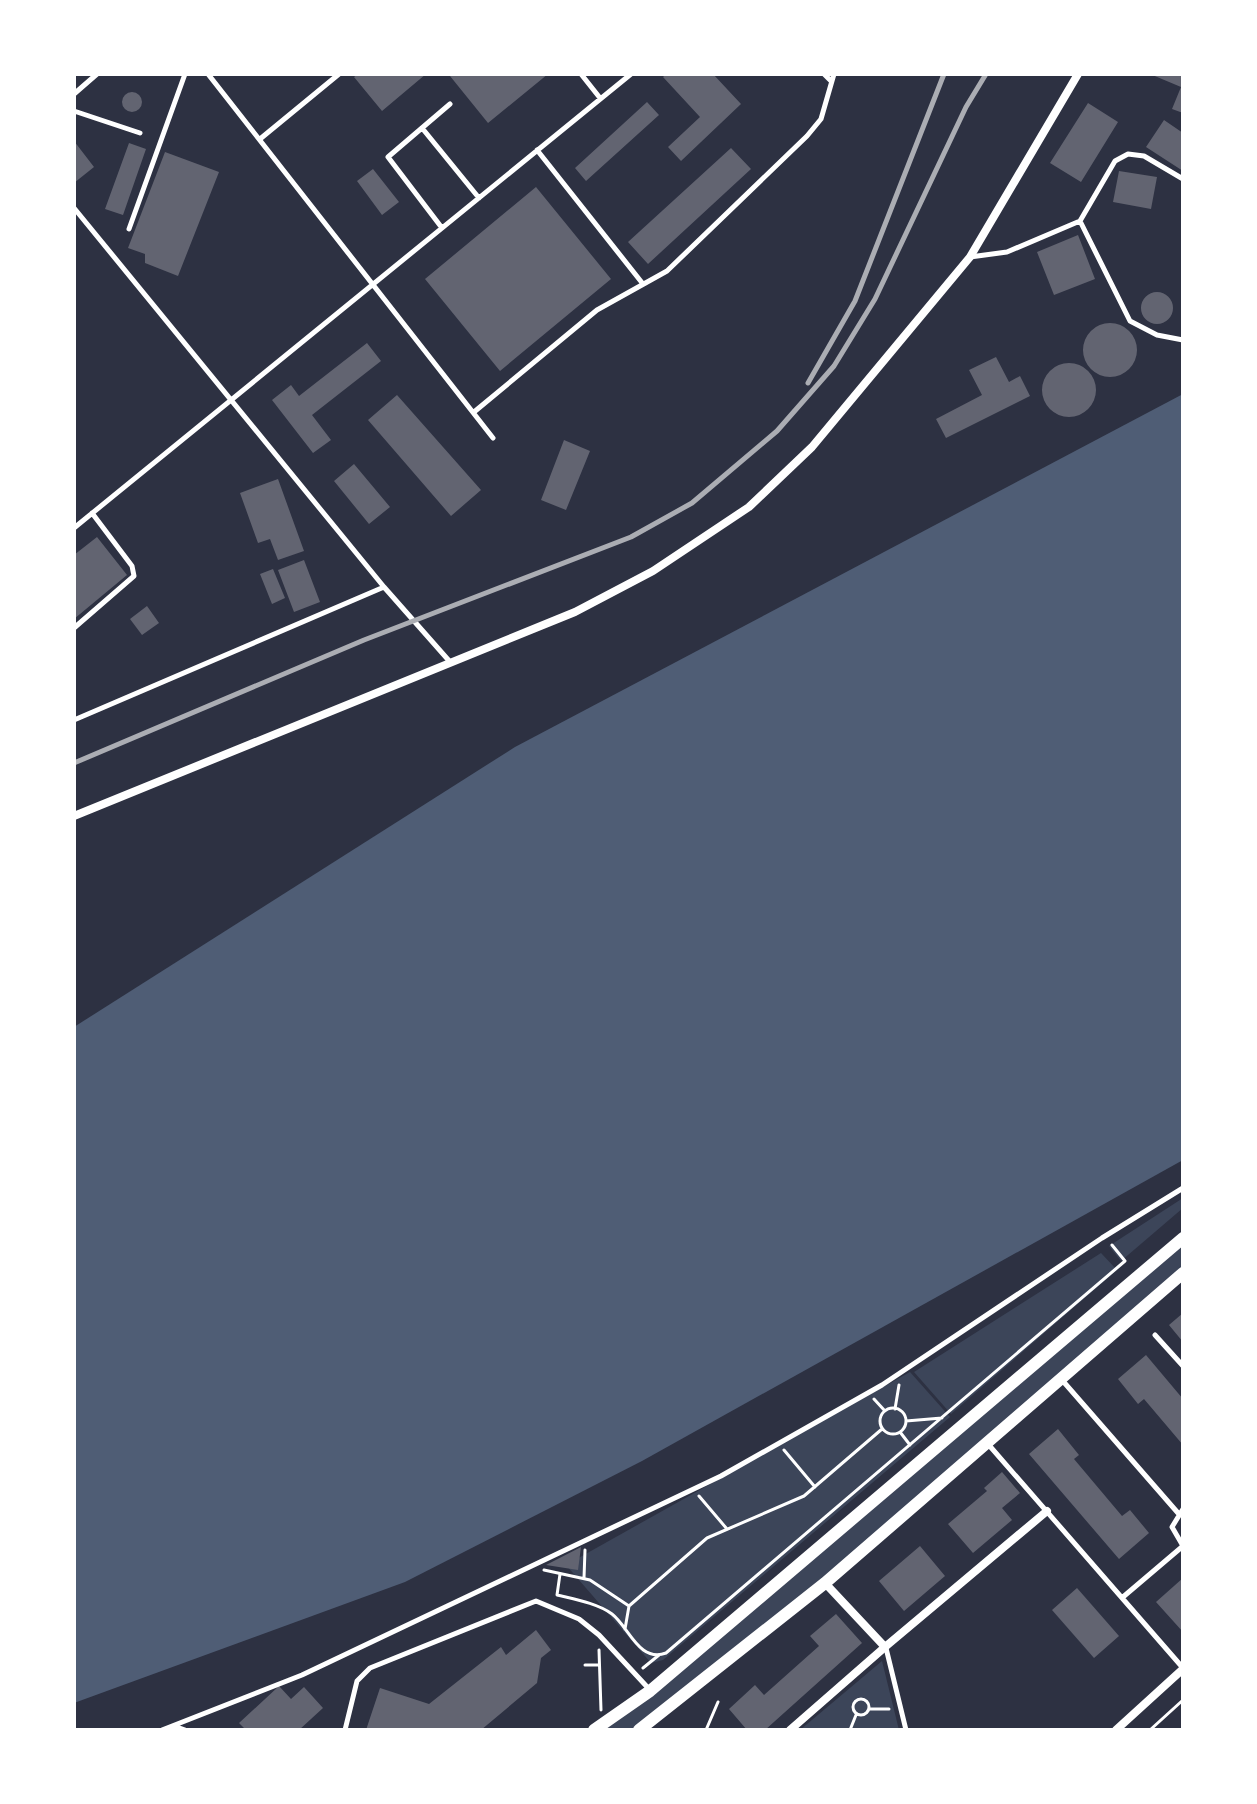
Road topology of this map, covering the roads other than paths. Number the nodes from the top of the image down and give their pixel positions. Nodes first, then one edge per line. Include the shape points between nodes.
1 (97, 74) edge
2 (185, 74) edge
3 (208, 74) edge
4 (339, 74) edge
5 (581, 74) edge
6 (631, 74) edge
7 (824, 74) edge
8 (834, 74) edge
9 (1078, 74) edge
10 (831, 81) junction
11 (74, 94) edge
12 (600, 99) junction
13 (450, 104) dead end
14 (74, 111) edge
15 (422, 128) junction
16 (140, 133) dead end
17 (260, 139) junction
18 (537, 150) junction
19 (1183, 179) edge
20 (479, 198) junction
21 (74, 208) edge
22 (1080, 221) junction
23 (442, 228) junction
24 (129, 229) dead end
25 (970, 257) junction
26 (375, 282) junction
27 (643, 284) junction
28 (1183, 340) edge
29 (231, 399) junction
30 (474, 412) junction
31 (493, 438) dead end
32 (92, 513) junction
33 (74, 528) edge
34 (384, 587) junction
35 (74, 628) edge
36 (452, 664) junction
37 (74, 720) edge
38 (74, 816) edge
39 (1183, 1188) edge
40 (1183, 1238) edge
41 (1183, 1273) edge
42 (1155, 1335) dead end
43 (1183, 1366) edge
44 (1061, 1379) junction
45 (987, 1444) junction
46 (1047, 1511) junction
47 (1180, 1511) edge
48 (1183, 1546) edge
49 (825, 1583) junction
50 (1123, 1597) junction
51 (885, 1647) junction
52 (1183, 1668) edge
53 (650, 1691) junction
54 (173, 1726) junction
55 (162, 1730) edge
56 (185, 1730) edge
57 (345, 1730) edge
58 (594, 1730) edge
59 (639, 1730) edge
60 (790, 1730) edge
61 (906, 1730) edge
62 (1116, 1730) edge

1 - 11 lane
2 - 24 lane
3 - 17 lane
4 - 17 lane
5 - 12 lane
6 - 12 lane
7 - 10 lane
8 - 10 lane
9 - 25 street
10 - 27 lane via 821,119 807,136 667,271
12 - 18 lane
13 - 15 lane
14 - 16 lane
15 - 20 lane
15 - 23 lane via 388,157
17 - 26 lane
18 - 20 lane
18 - 27 lane
19 - 22 lane via 1144,156 1128,154 1115,161
20 - 23 lane
21 - 29 lane
22 - 25 lane via 1007,252
22 - 28 lane via 1130,321 1157,335
23 - 26 lane
25 - 36 street via 812,447 749,507 653,571 575,612
26 - 29 lane
26 - 30 lane
27 - 30 lane via 597,310
29 - 32 lane
29 - 34 lane
30 - 31 lane
32 - 33 lane
32 - 35 lane via 134,572
34 - 36 lane
34 - 37 lane
36 - 38 street
39 - 54 lane via 869,1393 694,1490 302,1675
40 - 53 main road
41 - 44 main road
42 - 43 lane
44 - 45 main road
44 - 47 lane
45 - 46 lane
45 - 49 main road
46 - 50 lane
46 - 51 street
47 - 48 lane via 1172,1527
48 - 50 lane
49 - 51 street
49 - 59 main road
50 - 52 lane
51 - 60 street
51 - 61 lane
52 - 62 street
53 - 57 lane via 579,1619 536,1601 370,1668 357,1681
53 - 58 main road
54 - 55 lane
54 - 56 lane

